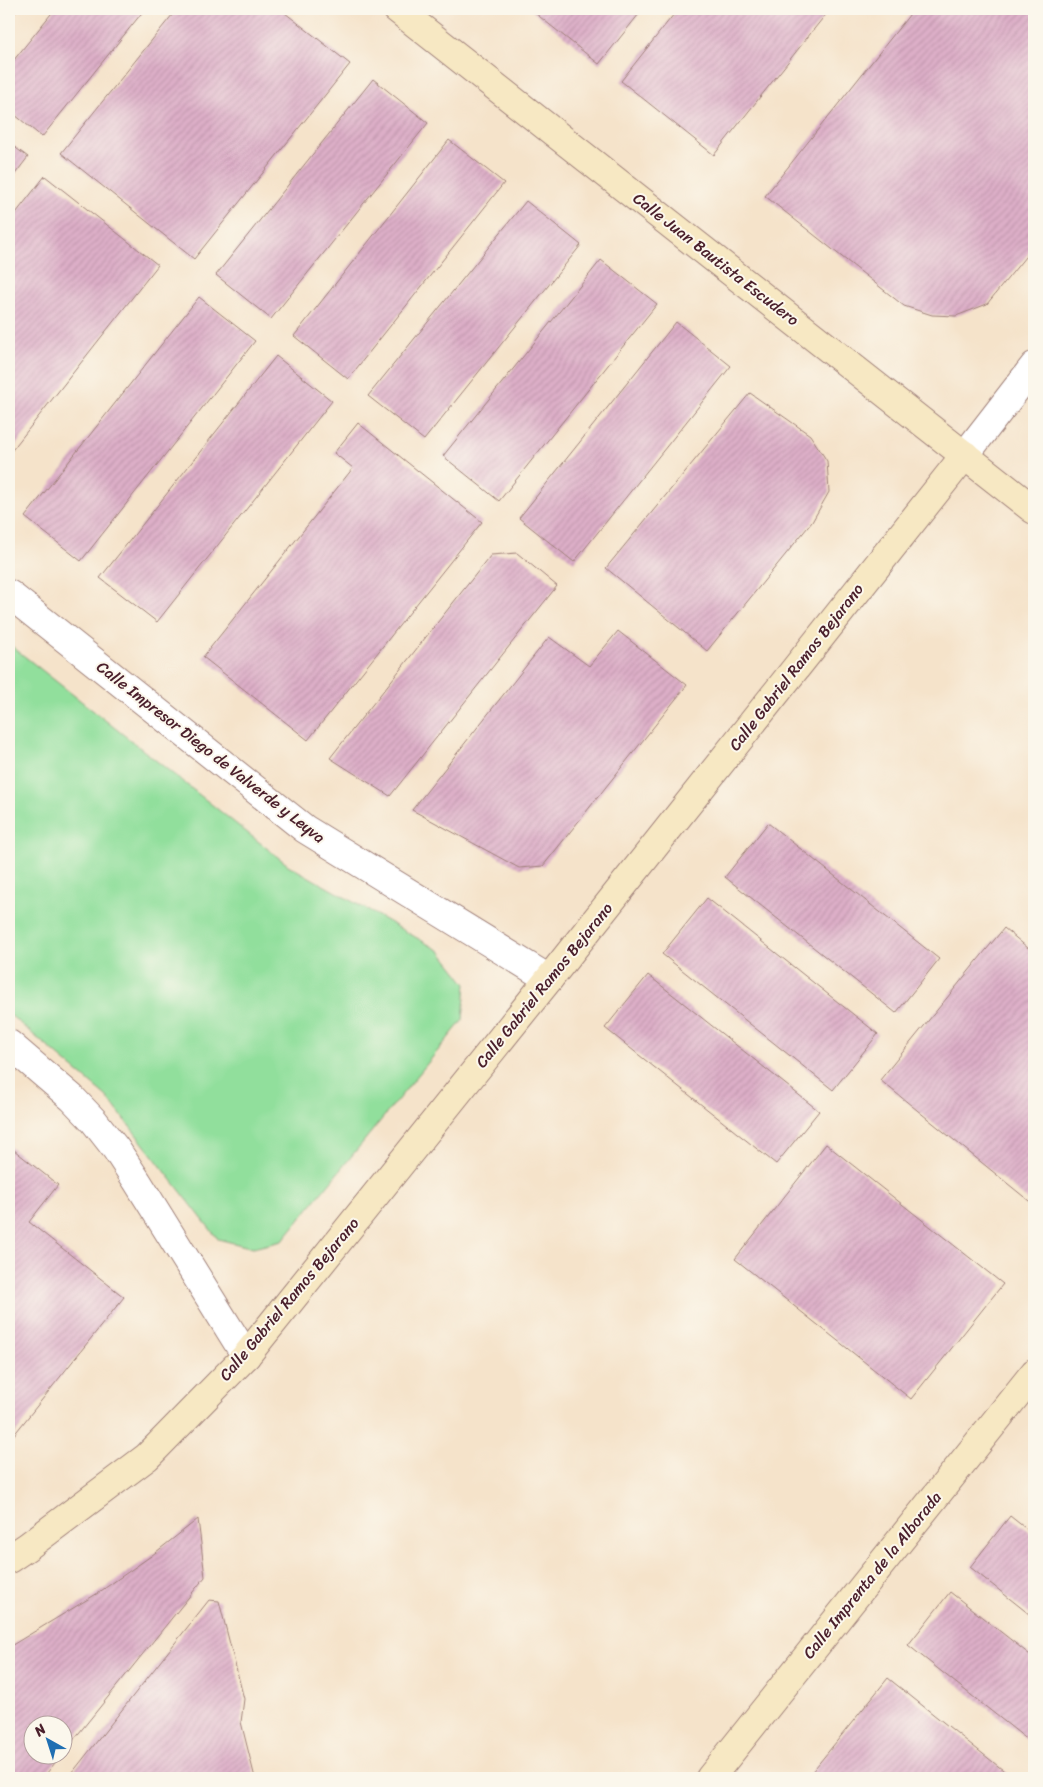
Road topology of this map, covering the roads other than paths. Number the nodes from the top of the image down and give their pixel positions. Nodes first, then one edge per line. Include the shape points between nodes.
1 (397, 9) edge
2 (1034, 366) edge
3 (964, 455) junction
4 (1034, 510) edge
5 (9, 594) edge
6 (549, 980) junction
7 (9, 1044) edge
8 (246, 1356) junction
9 (1034, 1373) edge
10 (9, 1558) edge
11 (710, 1778) edge

1 - 3 street, Calle Juan Bautista Escudero
2 - 3 street, Calle Gabriel Ramos Bejarano
3 - 4 street, Calle Juan Bautista Escudero
3 - 6 street, Calle Gabriel Ramos Bejarano
5 - 6 street, Calle Impresor Diego de Valverde y Leyva via 304,829
6 - 8 street, Calle Gabriel Ramos Bejarano
7 - 8 street via 72,1098 116,1149
8 - 10 street, Calle Gabriel Ramos Bejarano via 147,1457
9 - 11 street, Calle Imprenta de la Alborada

